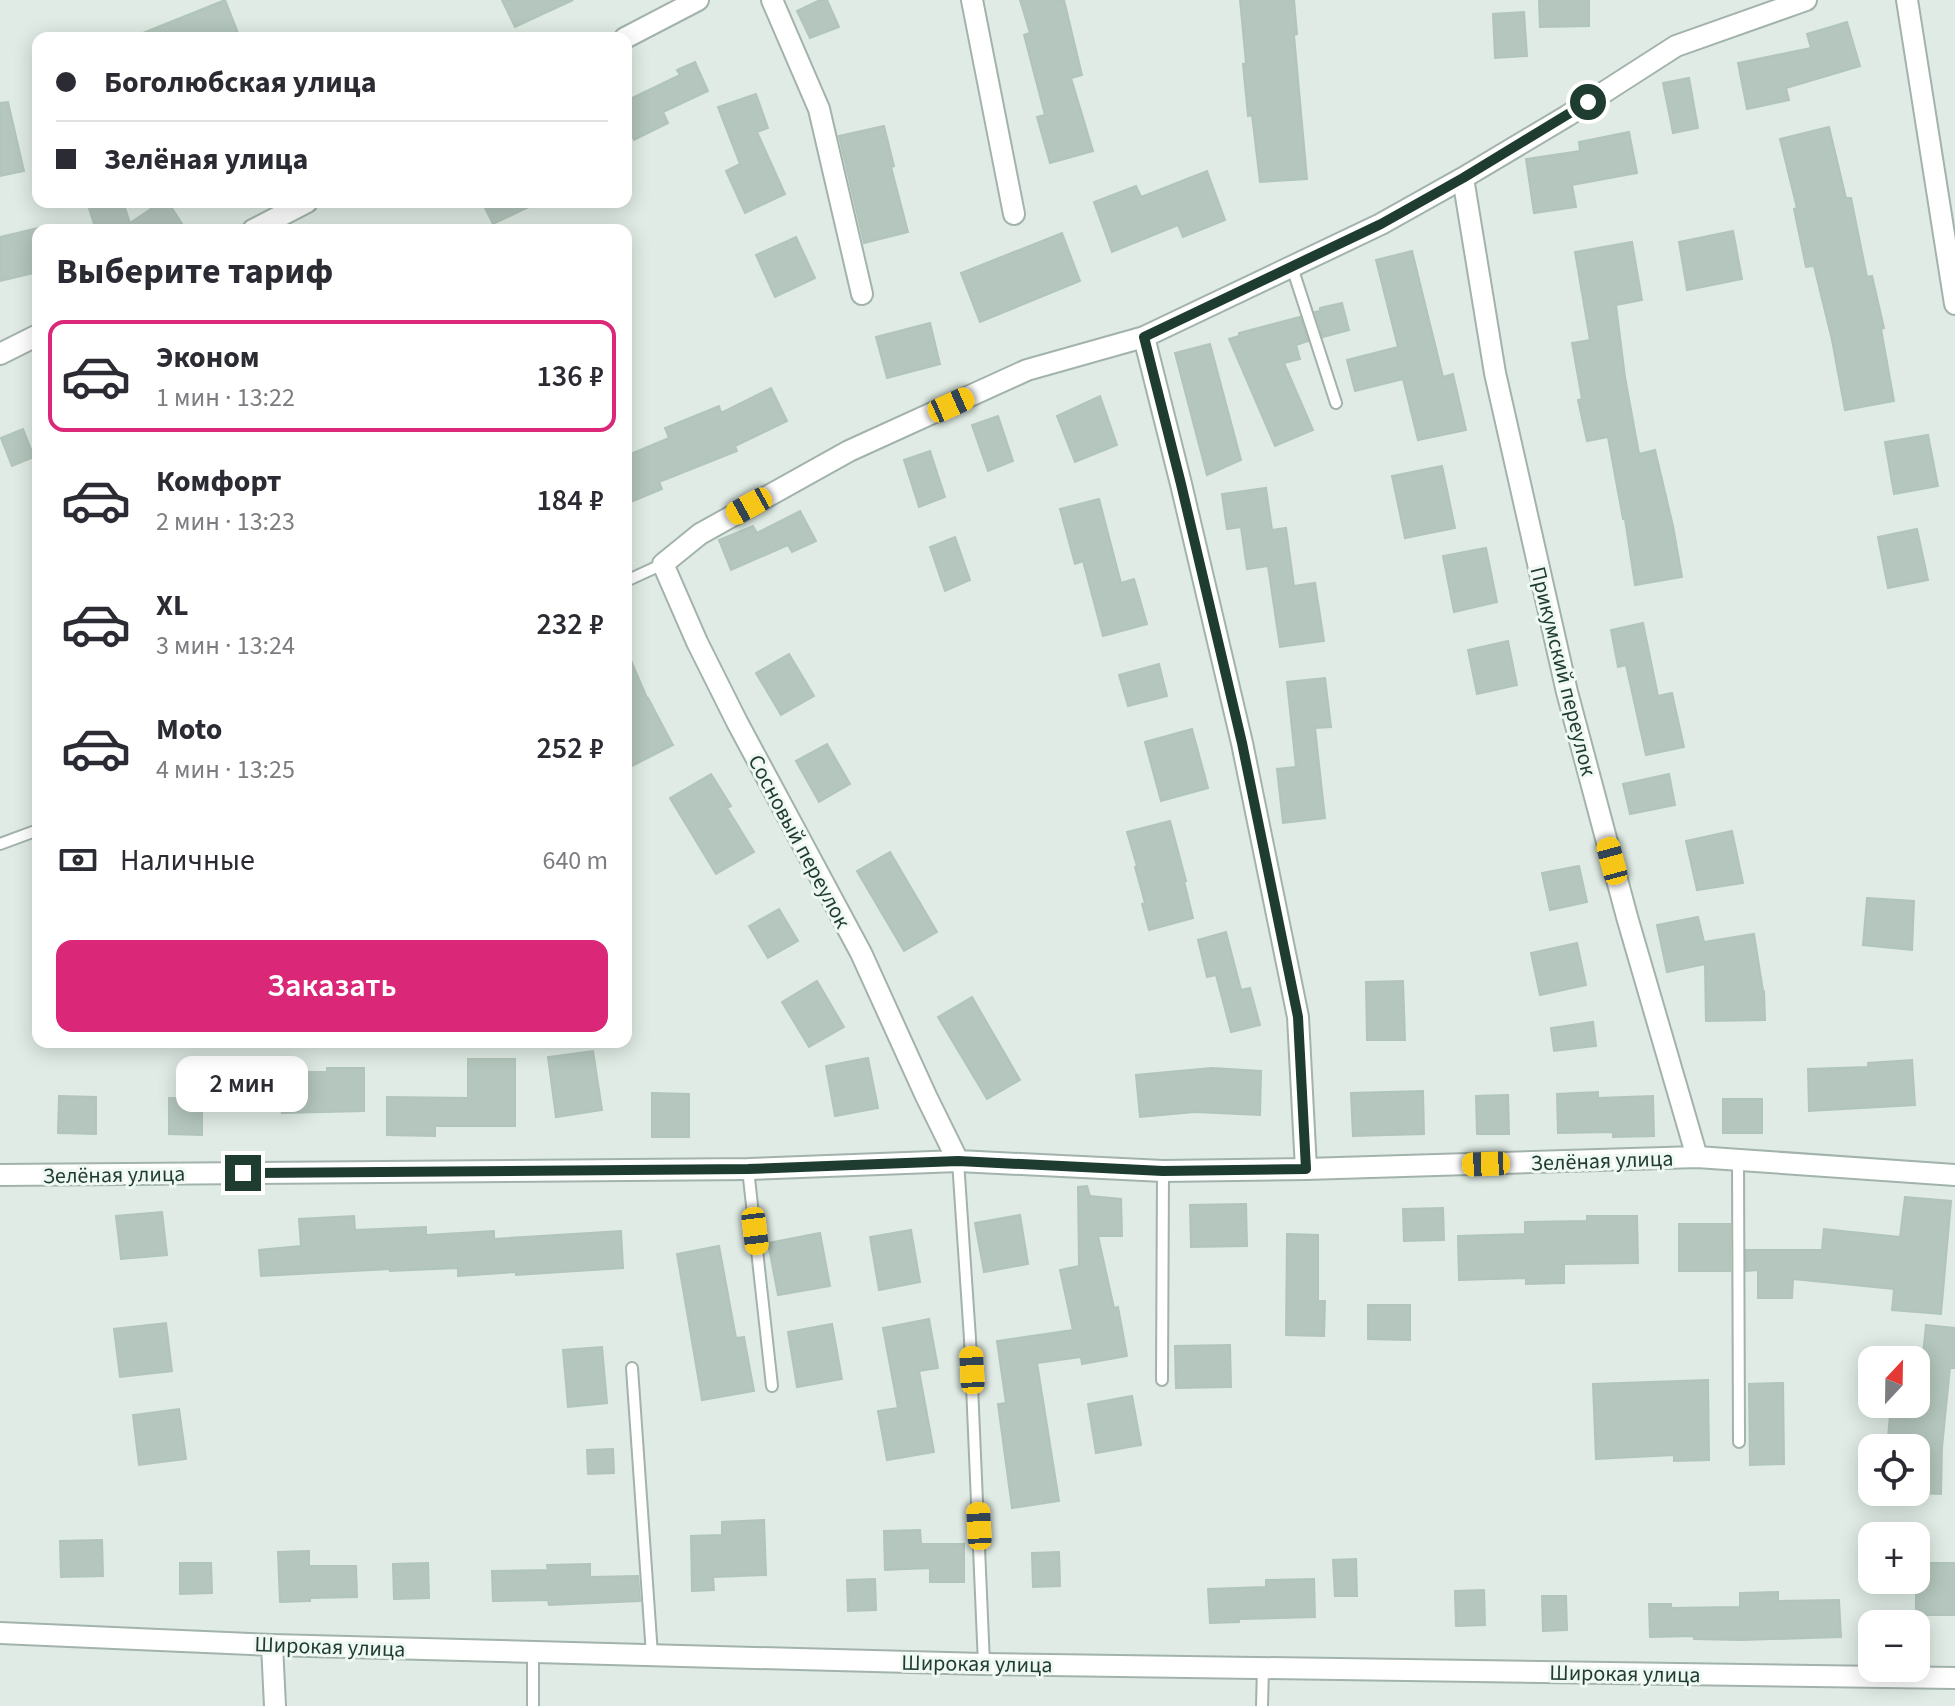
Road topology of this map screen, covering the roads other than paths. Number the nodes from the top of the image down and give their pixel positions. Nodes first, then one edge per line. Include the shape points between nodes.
1 (698, 0) edge
2 (772, 0) edge
3 (972, 0) edge
4 (1806, 0) edge
5 (1907, 0) edge
6 (632, 34) edge
7 (1463, 178) junction
8 (295, 208) edge
9 (1014, 214) dead end
10 (265, 224) edge
11 (1950, 240) edge
12 (1292, 267) junction
13 (862, 294) dead end
14 (1955, 304) edge
15 (1144, 337) junction
16 (32, 338) edge
17 (0, 354) edge
18 (1336, 403) dead end
19 (663, 564) junction
20 (632, 578) edge
21 (32, 832) edge
22 (0, 844) edge
23 (1697, 1157) junction
24 (1738, 1159) junction
25 (958, 1161) junction
26 (748, 1169) junction
27 (1306, 1169) junction
28 (1163, 1171) junction
29 (0, 1175) edge
30 (1955, 1175) edge
31 (632, 1368) dead end
32 (1162, 1380) dead end
33 (772, 1386) dead end
34 (1739, 1442) dead end
35 (0, 1633) edge
36 (272, 1645) junction
37 (533, 1652) junction
38 (652, 1655) junction
39 (984, 1664) junction
40 (1263, 1667) junction
41 (1955, 1678) edge
42 (275, 1706) edge
43 (533, 1706) edge
44 (1262, 1706) edge

1 - 6 street
2 - 13 street via 819,109
3 - 9 street
4 - 7 street via 1676,46
5 - 11 street
7 - 12 street
7 - 23 street, Прикумский переулок via 1495,373 1567,692
8 - 10 street
11 - 14 street
12 - 15 street
12 - 18 lane
15 - 19 street via 1027,370 849,451 700,534
15 - 27 street via 1242,743 1298,1017
16 - 17 street
19 - 20 lane
19 - 25 street, Сосновый переулок via 737,722 861,953
21 - 22 lane
23 - 24 street, Зелёная улица
23 - 27 street, Зелёная улица
24 - 30 street, Зелёная улица
24 - 34 lane
25 - 26 street, Зелёная улица
25 - 28 street, Зелёная улица
25 - 39 lane
26 - 29 street, Зелёная улица
26 - 33 lane
27 - 28 street, Зелёная улица
28 - 32 lane
31 - 38 lane
35 - 36 street, Широкая улица
36 - 37 street, Широкая улица
36 - 42 street
37 - 38 street, Широкая улица
37 - 43 lane
38 - 39 street, Широкая улица
39 - 40 street, Широкая улица
40 - 41 street, Широкая улица
40 - 44 lane

